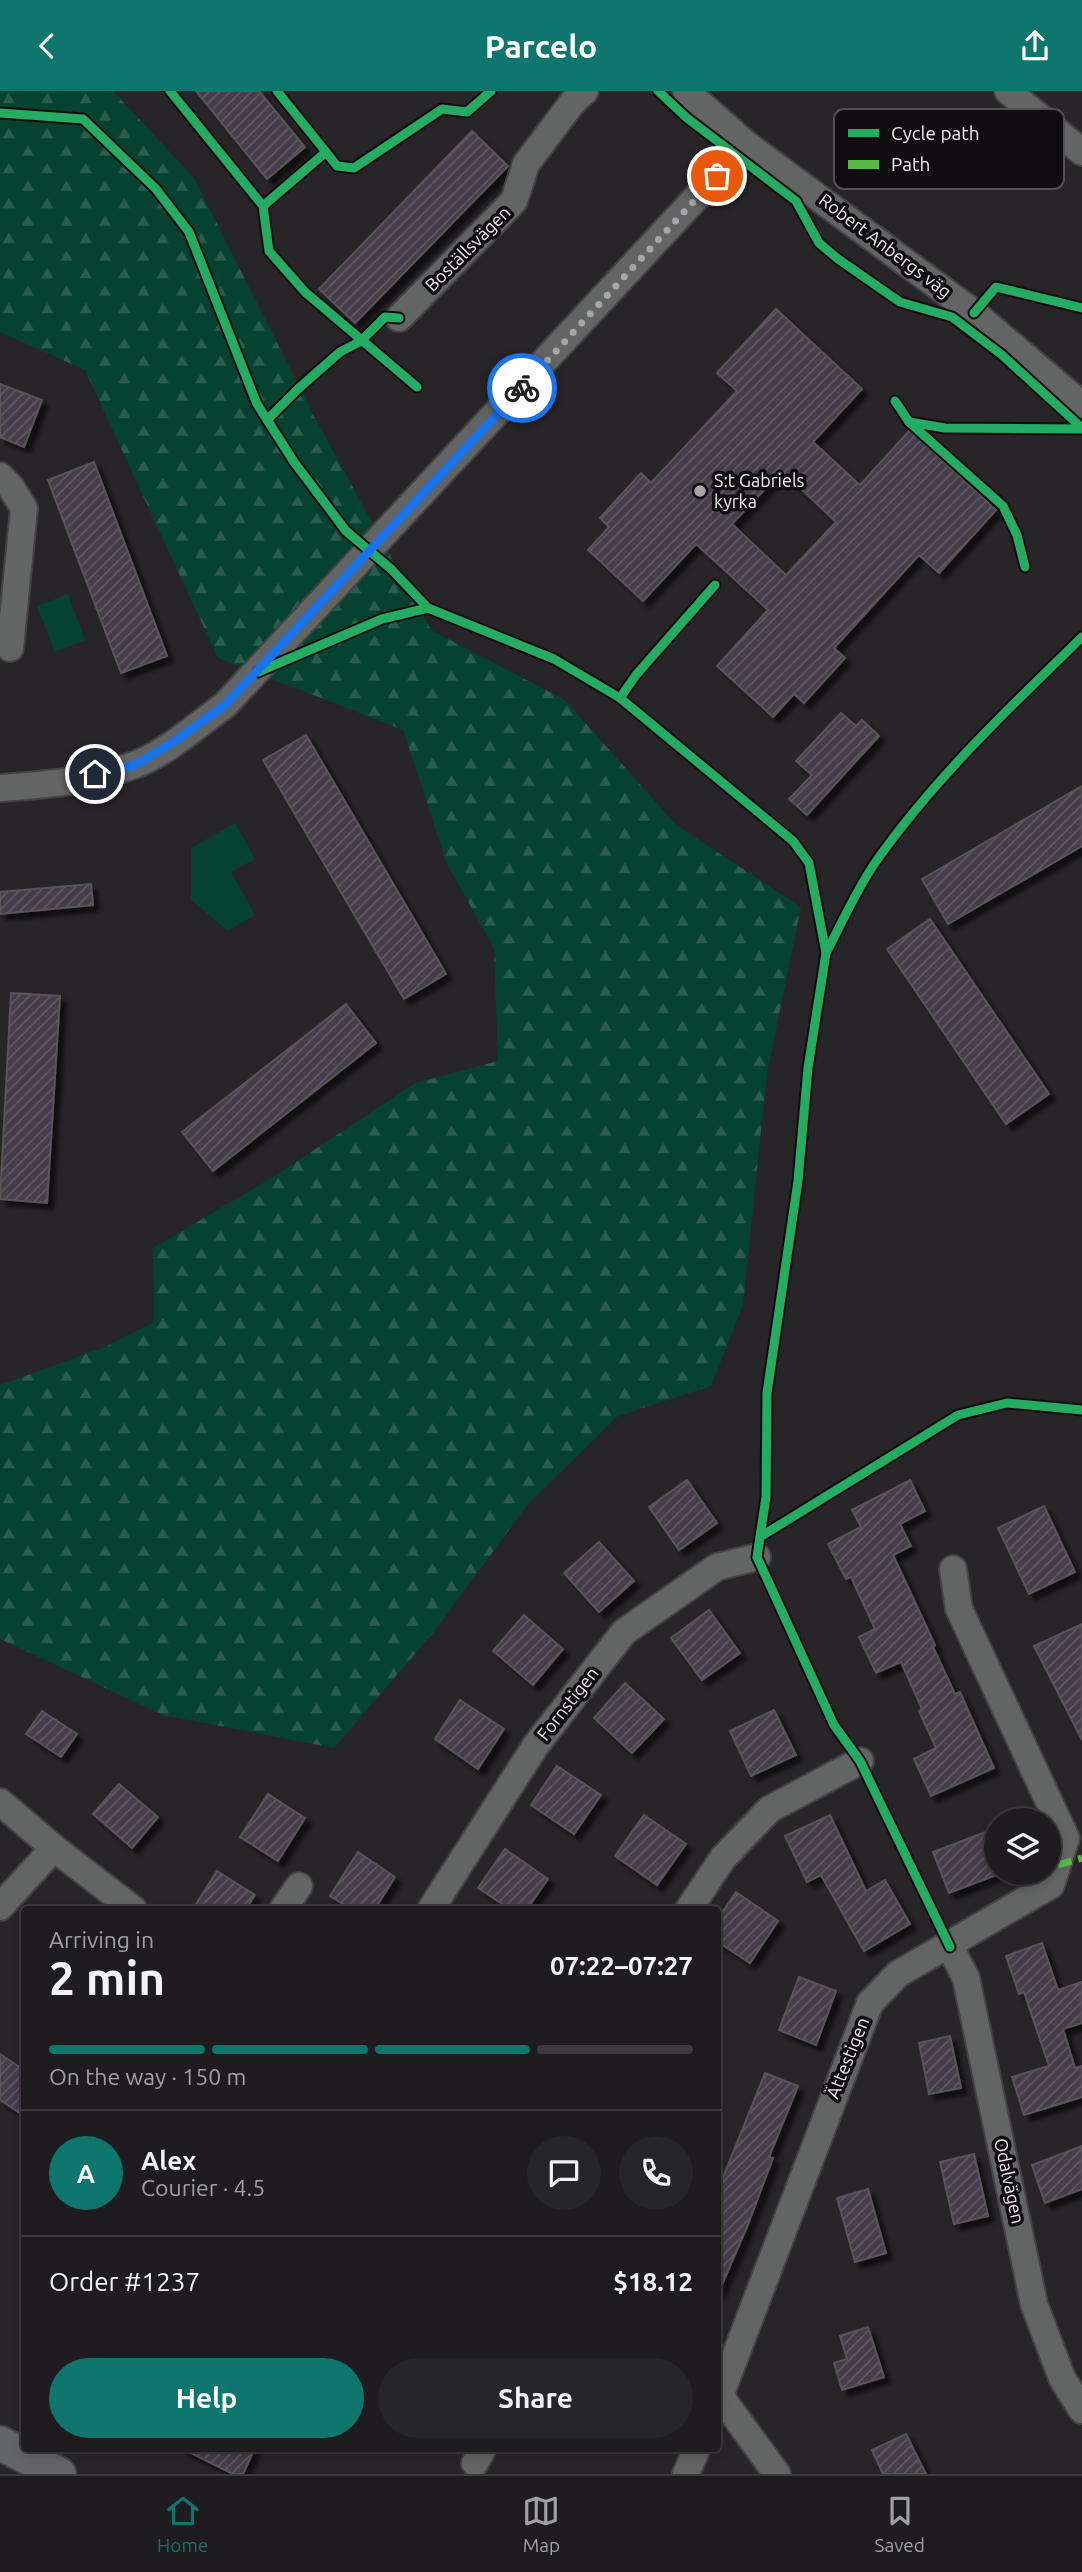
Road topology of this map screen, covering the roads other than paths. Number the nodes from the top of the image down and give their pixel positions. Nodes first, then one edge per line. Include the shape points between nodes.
1 (686, 91) edge
2 (1008, 91) edge
3 (573, 95) edge
4 (1030, 109) edge
5 (1064, 137) edge
6 (746, 144) junction
7 (1082, 152) edge
8 (399, 318) dead end
9 (1082, 405) edge
10 (0, 476) edge
11 (10, 647) dead end
12 (0, 788) edge
13 (757, 1557) dead end
14 (953, 1569) dead end
15 (860, 1761) dead end
16 (0, 1802) edge
17 (54, 1848) junction
18 (299, 1886) dead end
19 (129, 1906) edge
20 (285, 1906) edge
21 (433, 1906) edge
22 (691, 1906) edge
23 (0, 1907) edge
24 (950, 1947) junction
25 (721, 2388) edge
26 (721, 2400) edge
27 (1082, 2410) edge
28 (0, 2444) edge
29 (695, 2452) edge
30 (59, 2474) edge
31 (686, 2474) edge
32 (777, 2474) edge

1 - 6 street, Robert Anbergs väg
2 - 4 street
3 - 8 street, Boställsvägen via 526,164 514,201
5 - 7 street
6 - 9 street, Robert Anbergs väg via 964,305
6 - 12 street via 225,705 135,765 53,784
10 - 11 street via 24,508
13 - 21 street, Fornstigen via 717,1567 624,1632 536,1745
14 - 24 street, Ättestigen via 959,1609 1066,1838 1052,1885
15 - 22 street via 770,1809 723,1859
16 - 17 street
17 - 19 street
17 - 23 street
18 - 20 street
24 - 25 street, Ättestigen via 898,1974 870,2003
24 - 27 street, Odalvägen via 966,1978 1034,2304 1062,2378
26 - 32 street
28 - 30 main road
29 - 31 street

